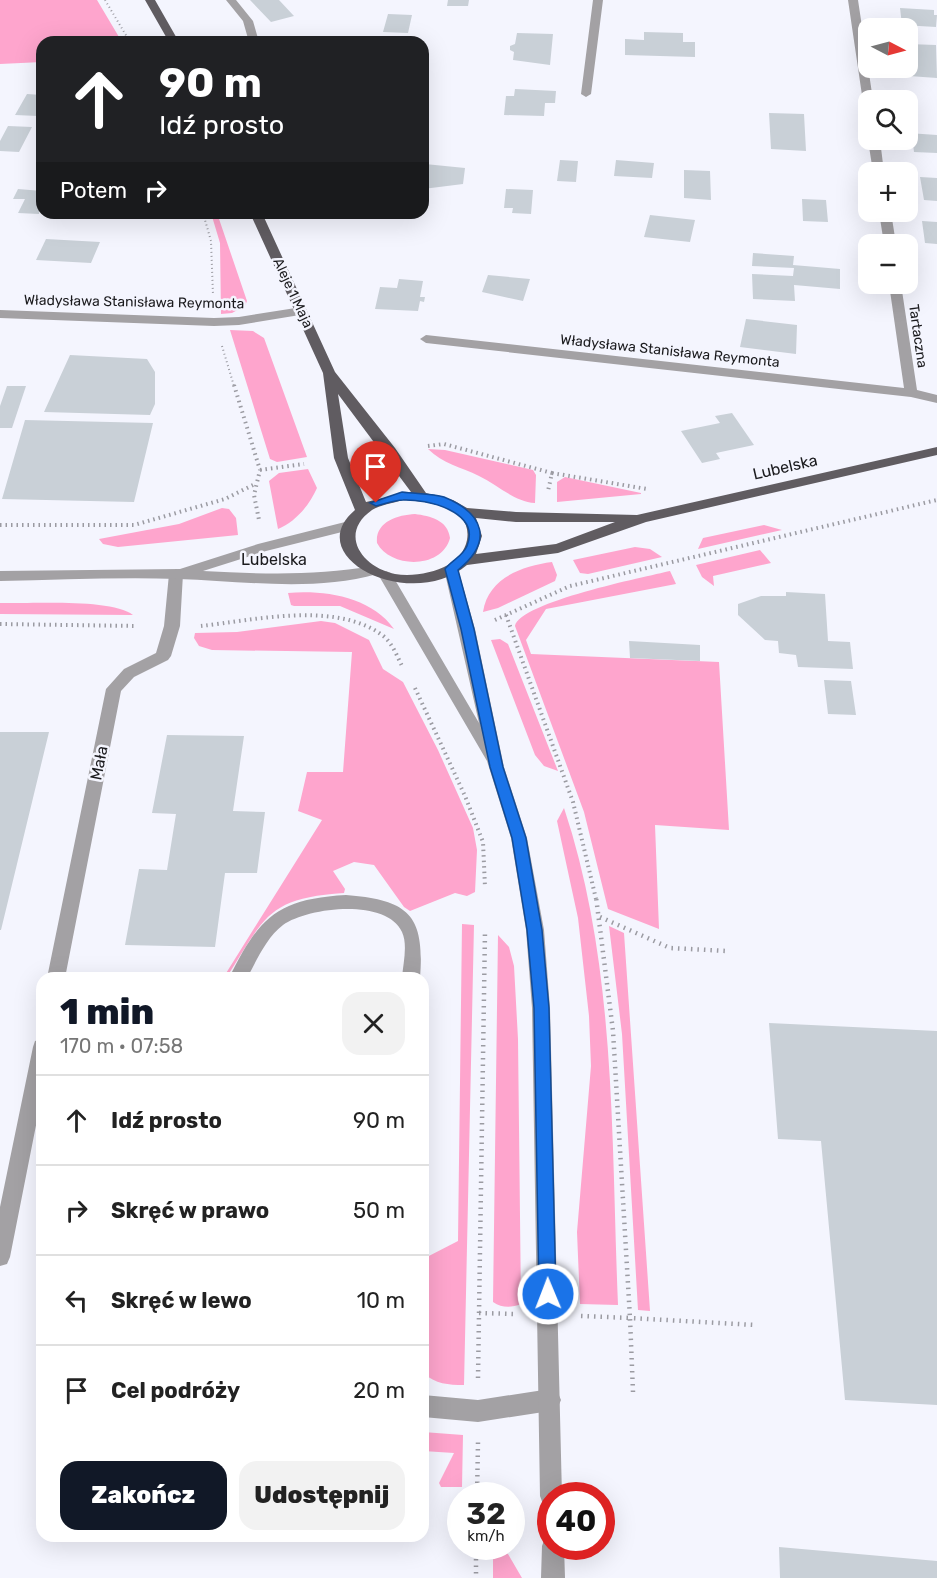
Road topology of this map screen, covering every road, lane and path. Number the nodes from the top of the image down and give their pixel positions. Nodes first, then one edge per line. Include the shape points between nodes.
1 (105, 0) edge
2 (150, 0) edge
3 (231, 0) edge
4 (598, 0) edge
5 (854, 0) edge
6 (126, 36) edge
7 (171, 36) edge
8 (252, 36) edge
9 (866, 90) edge
10 (586, 94) dead end
11 (205, 219) edge
12 (259, 219) edge
13 (896, 294) edge
14 (302, 311) junction
15 (0, 314) edge
16 (214, 322) junction
17 (426, 339) dead end
18 (329, 373) junction
19 (911, 393) junction
20 (937, 399) edge
21 (428, 446) dead end
22 (937, 451) edge
23 (304, 464) dead end
24 (261, 470) junction
25 (253, 485) junction
26 (421, 496) junction
27 (546, 497) dead end
28 (937, 501) edge
29 (362, 511) junction
30 (462, 512) junction
31 (642, 518) junction
32 (259, 520) dead end
33 (0, 525) edge
34 (350, 526) junction
35 (457, 565) junction
36 (176, 574) junction
37 (379, 574) junction
38 (0, 576) edge
39 (506, 615) junction
40 (0, 624) edge
41 (486, 624) dead end
42 (137, 626) dead end
43 (200, 626) dead end
44 (405, 669) dead end
45 (414, 686) dead end
46 (496, 767) junction
47 (485, 887) dead end
48 (600, 916) junction
49 (485, 931) dead end
50 (727, 951) dead end
51 (57, 972) edge
52 (242, 972) edge
53 (411, 972) edge
54 (36, 1077) edge
55 (0, 1257) edge
56 (479, 1313) junction
57 (514, 1314) dead end
58 (582, 1316) dead end
59 (630, 1318) junction
60 (755, 1325) dead end
61 (633, 1392) dead end
62 (550, 1400) junction
63 (429, 1407) edge
64 (478, 1411) junction
65 (477, 1482) edge
66 (551, 1482) edge
67 (476, 1560) edge
68 (553, 1560) edge
69 (476, 1578) edge
70 (553, 1578) edge

1 - 6 path
2 - 7 main road
3 - 8 street via 248,21
4 - 10 street
5 - 9 street
11 - 16 path via 211,241
12 - 14 main road, Aleje 1 Maja
13 - 19 street, Tartaczna
14 - 16 street, Władysława Stanisława Reymonta
14 - 18 main road, Aleje 1 Maja
15 - 16 street, Władysława Stanisława Reymonta
16 - 24 path
17 - 19 street, Władysława Stanisława Reymonta
18 - 26 main road, Aleje 1 Maja
18 - 29 main road, Aleje 1 Maja via 340,458
19 - 20 street, Władysława Stanisława Reymonta
21 - 27 path via 444,444 552,473
22 - 31 main road, Lubelska
23 - 24 path
24 - 25 path
25 - 32 path
25 - 33 path via 225,499 134,525
26 - 29 main road via 385,500
26 - 30 main road via 448,503
28 - 39 path via 570,586
29 - 34 main road
30 - 31 main road, Lubelska via 516,517
30 - 35 main road via 475,536 472,549
31 - 35 main road, Lubelska via 558,548
34 - 36 street, Lubelska
34 - 37 main road via 346,540 351,553
35 - 37 main road via 416,579
35 - 46 street
36 - 37 street, Lubelska via 268,579
36 - 38 street, Lubelska
36 - 51 street, Mała via 172,626 163,656 129,673 114,689
37 - 46 street
39 - 41 path
39 - 48 path via 573,802
40 - 42 path
43 - 44 path via 321,614 341,616 383,635
45 - 47 path via 483,842
46 - 62 street via 519,838 537,952
48 - 50 path via 670,948
48 - 59 path via 613,1031
49 - 56 path
52 - 53 street via 276,921 298,909 328,902 375,906 404,920 410,930
54 - 55 street
56 - 57 path
56 - 64 path
58 - 59 path
59 - 60 path
59 - 61 path
62 - 64 street
62 - 66 street
63 - 64 street
64 - 65 path
67 - 69 path
68 - 70 street

